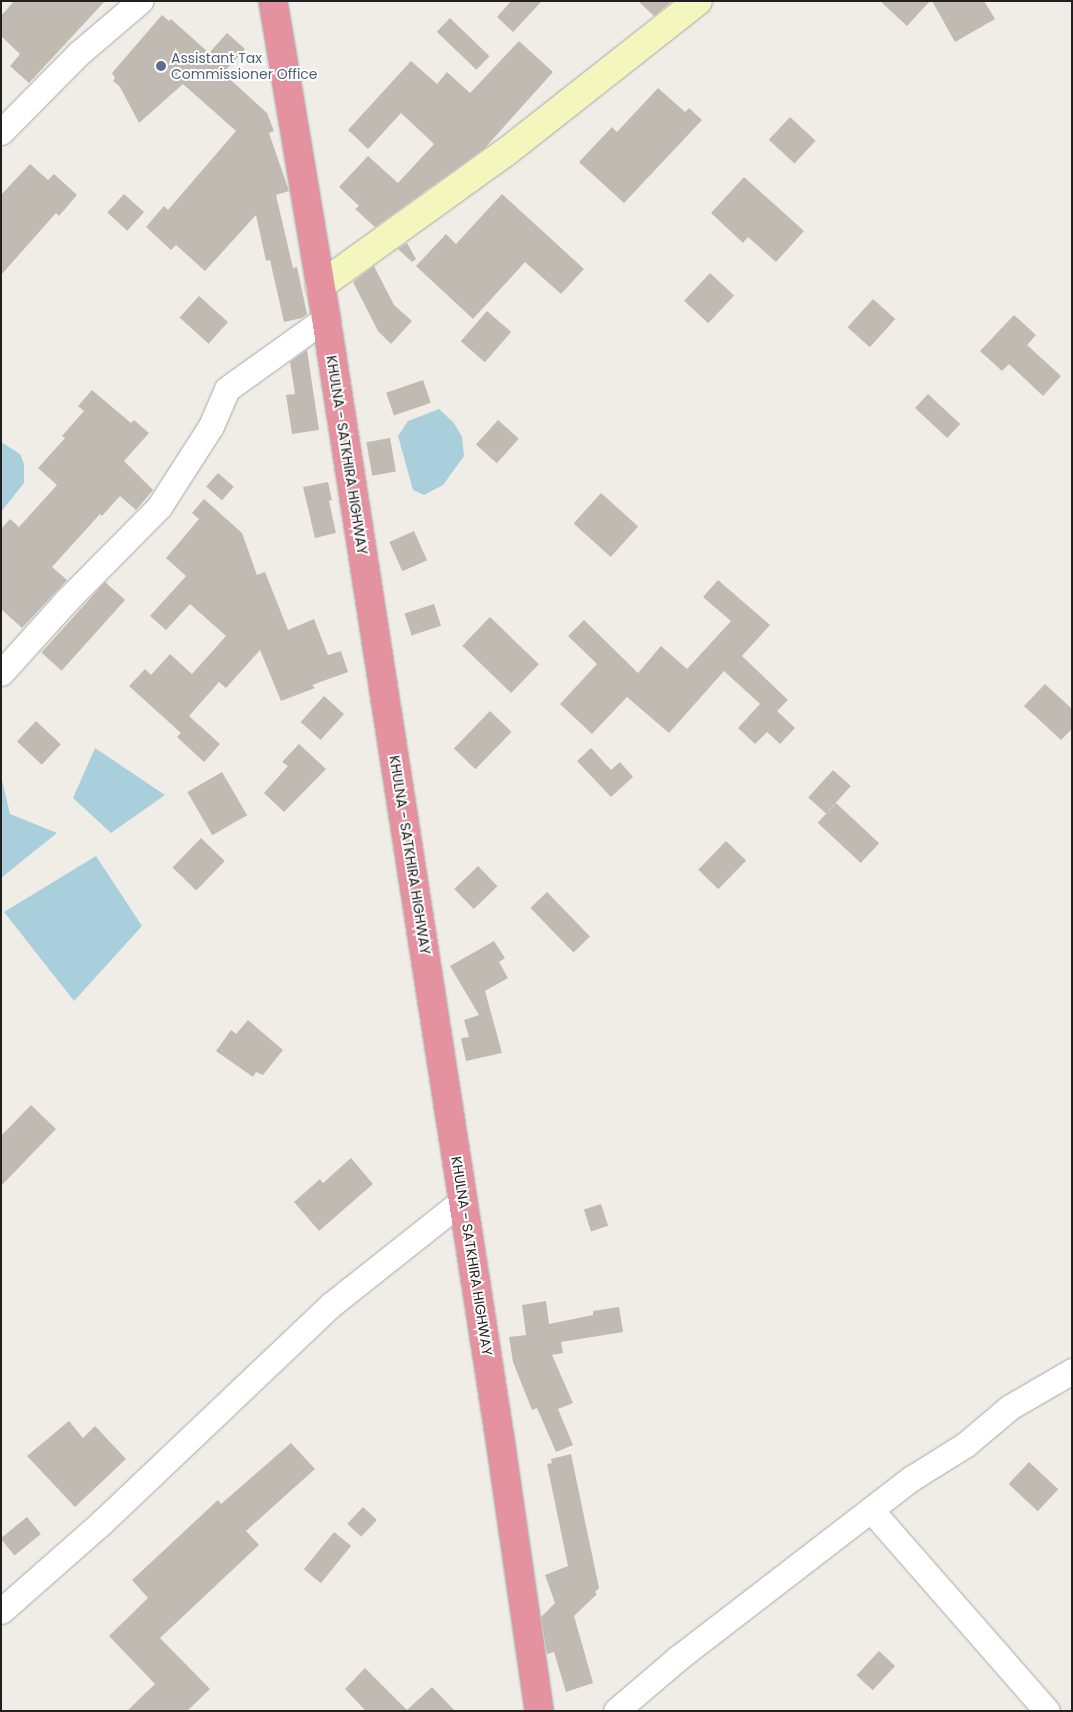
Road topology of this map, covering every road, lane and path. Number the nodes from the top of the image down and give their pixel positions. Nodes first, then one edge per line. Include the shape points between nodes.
1 (140, 1) edge
2 (273, 1) edge
3 (698, 1) edge
4 (1, 132) edge
5 (320, 286) junction
6 (326, 318) junction
7 (1, 673) edge
8 (463, 1200) junction
9 (1072, 1372) edge
10 (871, 1510) junction
11 (1, 1611) edge
12 (539, 1711) edge
13 (616, 1711) edge
14 (1047, 1711) edge

1 - 4 street via 78,54
2 - 5 highway, KHULNA - SATKHIRA HIGHWAY
3 - 5 street via 506,152
5 - 6 highway, KHULNA - SATKHIRA HIGHWAY
6 - 7 street via 227,389 211,426 159,507 66,601
6 - 8 highway, KHULNA - SATKHIRA HIGHWAY
8 - 11 street via 332,1304 101,1523
8 - 12 highway, KHULNA - SATKHIRA HIGHWAY
9 - 10 street via 1010,1407 965,1445 912,1478
10 - 13 street via 678,1658
10 - 14 street

